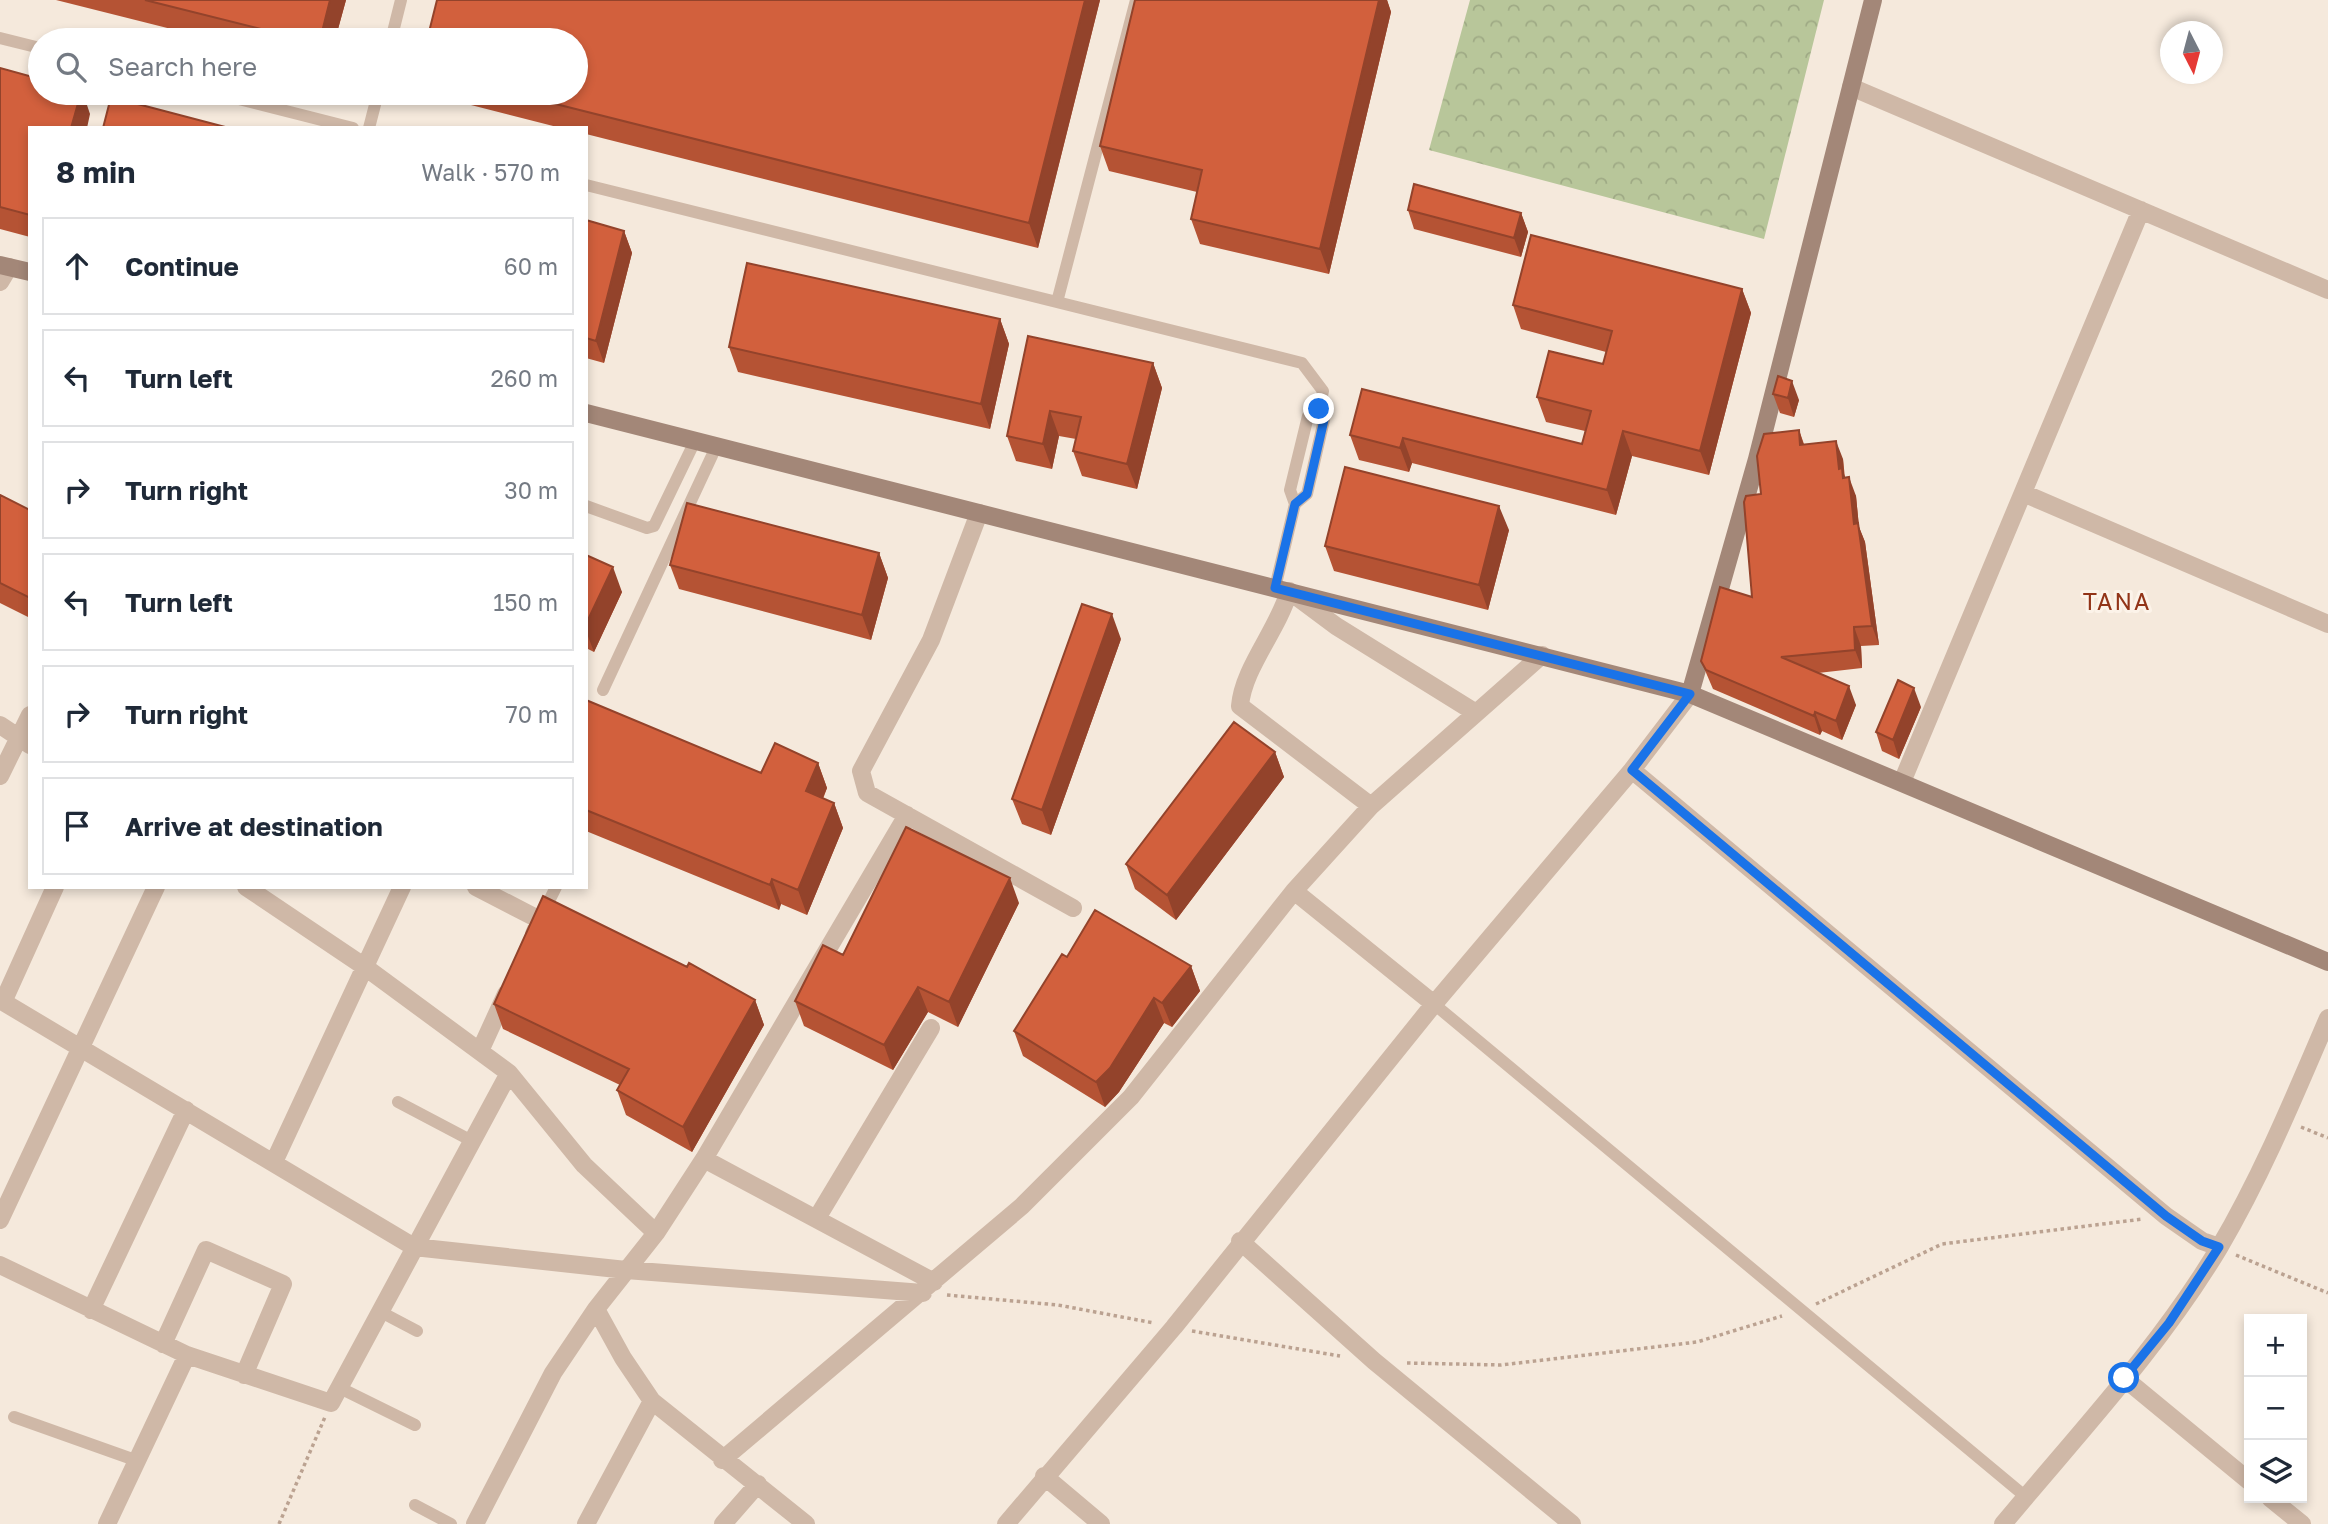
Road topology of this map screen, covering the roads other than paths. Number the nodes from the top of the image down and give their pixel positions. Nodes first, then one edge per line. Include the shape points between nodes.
1 (401, 0) edge
2 (1136, 0) edge
3 (1874, 0) edge
4 (394, 28) edge
5 (0, 38) edge
6 (28, 45) edge
7 (1851, 88) junction
8 (263, 105) edge
9 (375, 105) edge
10 (346, 126) edge
11 (370, 126) edge
12 (588, 186) edge
13 (2141, 210) junction
14 (3, 271) edge
15 (28, 272) edge
16 (2328, 290) edge
17 (1057, 302) junction
18 (588, 414) edge
19 (695, 441) junction
20 (716, 447) junction
21 (2023, 493) junction
22 (588, 507) edge
23 (979, 513) junction
24 (1282, 589) junction
25 (2328, 624) edge
26 (1542, 655) junction
27 (603, 690) dead end
28 (1690, 694) junction
29 (1476, 713) junction
30 (28, 724) edge
31 (0, 725) edge
32 (24, 741) edge
33 (1632, 770) junction
34 (0, 776) edge
35 (1902, 782) junction
36 (1371, 806) junction
37 (907, 815) junction
38 (54, 889) edge
39 (155, 889) edge
40 (249, 889) edge
41 (401, 889) edge
42 (480, 889) edge
43 (555, 889) edge
44 (1294, 891) junction
45 (1073, 908) dead end
46 (540, 920) junction
47 (524, 956) edge
48 (2328, 962) edge
49 (365, 967) junction
50 (513, 979) edge
51 (2, 1001) edge
52 (1434, 1004) junction
53 (2328, 1018) edge
54 (931, 1028) dead end
55 (82, 1048) junction
56 (480, 1051) junction
57 (509, 1073) junction
58 (398, 1102) dead end
59 (186, 1110) junction
60 (472, 1142) junction
61 (704, 1159) junction
62 (274, 1162) junction
63 (817, 1218) junction
64 (0, 1220) edge
65 (656, 1233) junction
66 (1240, 1241) junction
67 (414, 1247) junction
68 (2219, 1247) junction
69 (0, 1265) edge
70 (626, 1270) junction
71 (929, 1288) junction
72 (596, 1309) junction
73 (91, 1310) junction
74 (379, 1311) junction
75 (417, 1331) dead end
76 (163, 1344) junction
77 (187, 1355) junction
78 (244, 1375) junction
79 (2124, 1378) junction
80 (335, 1395) junction
81 (652, 1401) junction
82 (14, 1417) dead end
83 (415, 1425) dead end
84 (135, 1460) junction
85 (722, 1460) junction
86 (1044, 1476) junction
87 (2244, 1476) edge
88 (758, 1484) junction
89 (2026, 1497) junction
90 (2276, 1503) edge
91 (415, 1506) dead end
92 (107, 1524) edge
93 (451, 1524) edge
94 (475, 1524) edge
95 (586, 1524) edge
96 (723, 1524) edge
97 (806, 1524) edge
98 (1006, 1524) edge
99 (1101, 1524) edge
100 (1572, 1524) edge
101 (2003, 1524) edge
102 (2302, 1524) edge

1 - 4 lane
2 - 17 lane
3 - 7 street
5 - 6 lane
7 - 13 street
7 - 28 street
8 - 10 lane
9 - 11 lane
12 - 17 lane
13 - 16 street
13 - 21 street
14 - 15 street
17 - 24 lane via 1302,363 1323,391 1319,409 1324,420 1307,494 1295,504
18 - 19 street
19 - 20 street
19 - 22 lane via 654,526 647,528
20 - 23 street
20 - 27 lane
21 - 25 street
21 - 35 street
23 - 24 street
23 - 37 street via 931,640 861,771 867,793
24 - 26 street
24 - 29 street
24 - 36 street via 1282,616 1241,690 1241,706
26 - 28 street
26 - 29 street
28 - 33 street
28 - 35 street
29 - 36 street
30 - 32 street
31 - 32 street
32 - 34 street
33 - 52 street
33 - 68 street via 2166,1216
35 - 48 street
36 - 44 street
37 - 45 street
37 - 61 street
38 - 51 street
39 - 55 street
40 - 49 street
41 - 49 street
42 - 46 street
43 - 46 lane
44 - 52 street
44 - 71 street via 1130,1097 1022,1206
46 - 47 street
49 - 56 street
49 - 62 street
50 - 56 street
51 - 55 street
52 - 66 street
52 - 89 lane
53 - 68 street via 2284,1120
54 - 63 street
55 - 59 street
55 - 64 street
56 - 57 street
57 - 60 street
57 - 65 street via 584,1165
58 - 60 lane
59 - 62 street
59 - 73 street
60 - 67 street
61 - 63 street
61 - 65 street
62 - 67 street
63 - 71 street
65 - 70 street
66 - 86 street via 1174,1327
66 - 100 street via 1374,1361
67 - 70 street
67 - 74 street
68 - 79 street via 2169,1323
69 - 73 street
70 - 71 street
70 - 72 street
71 - 85 street
72 - 81 street
72 - 94 street via 553,1373
73 - 76 street
74 - 75 lane
74 - 80 street
76 - 77 street
76 - 78 street via 206,1250 283,1284
77 - 78 street
77 - 84 street
78 - 80 street
79 - 87 street
79 - 89 street
80 - 83 lane
81 - 85 street
81 - 95 street
82 - 84 lane
84 - 92 street
85 - 88 street
86 - 98 street
86 - 99 street
88 - 96 street
88 - 97 street
89 - 101 street
90 - 102 street
91 - 93 lane

